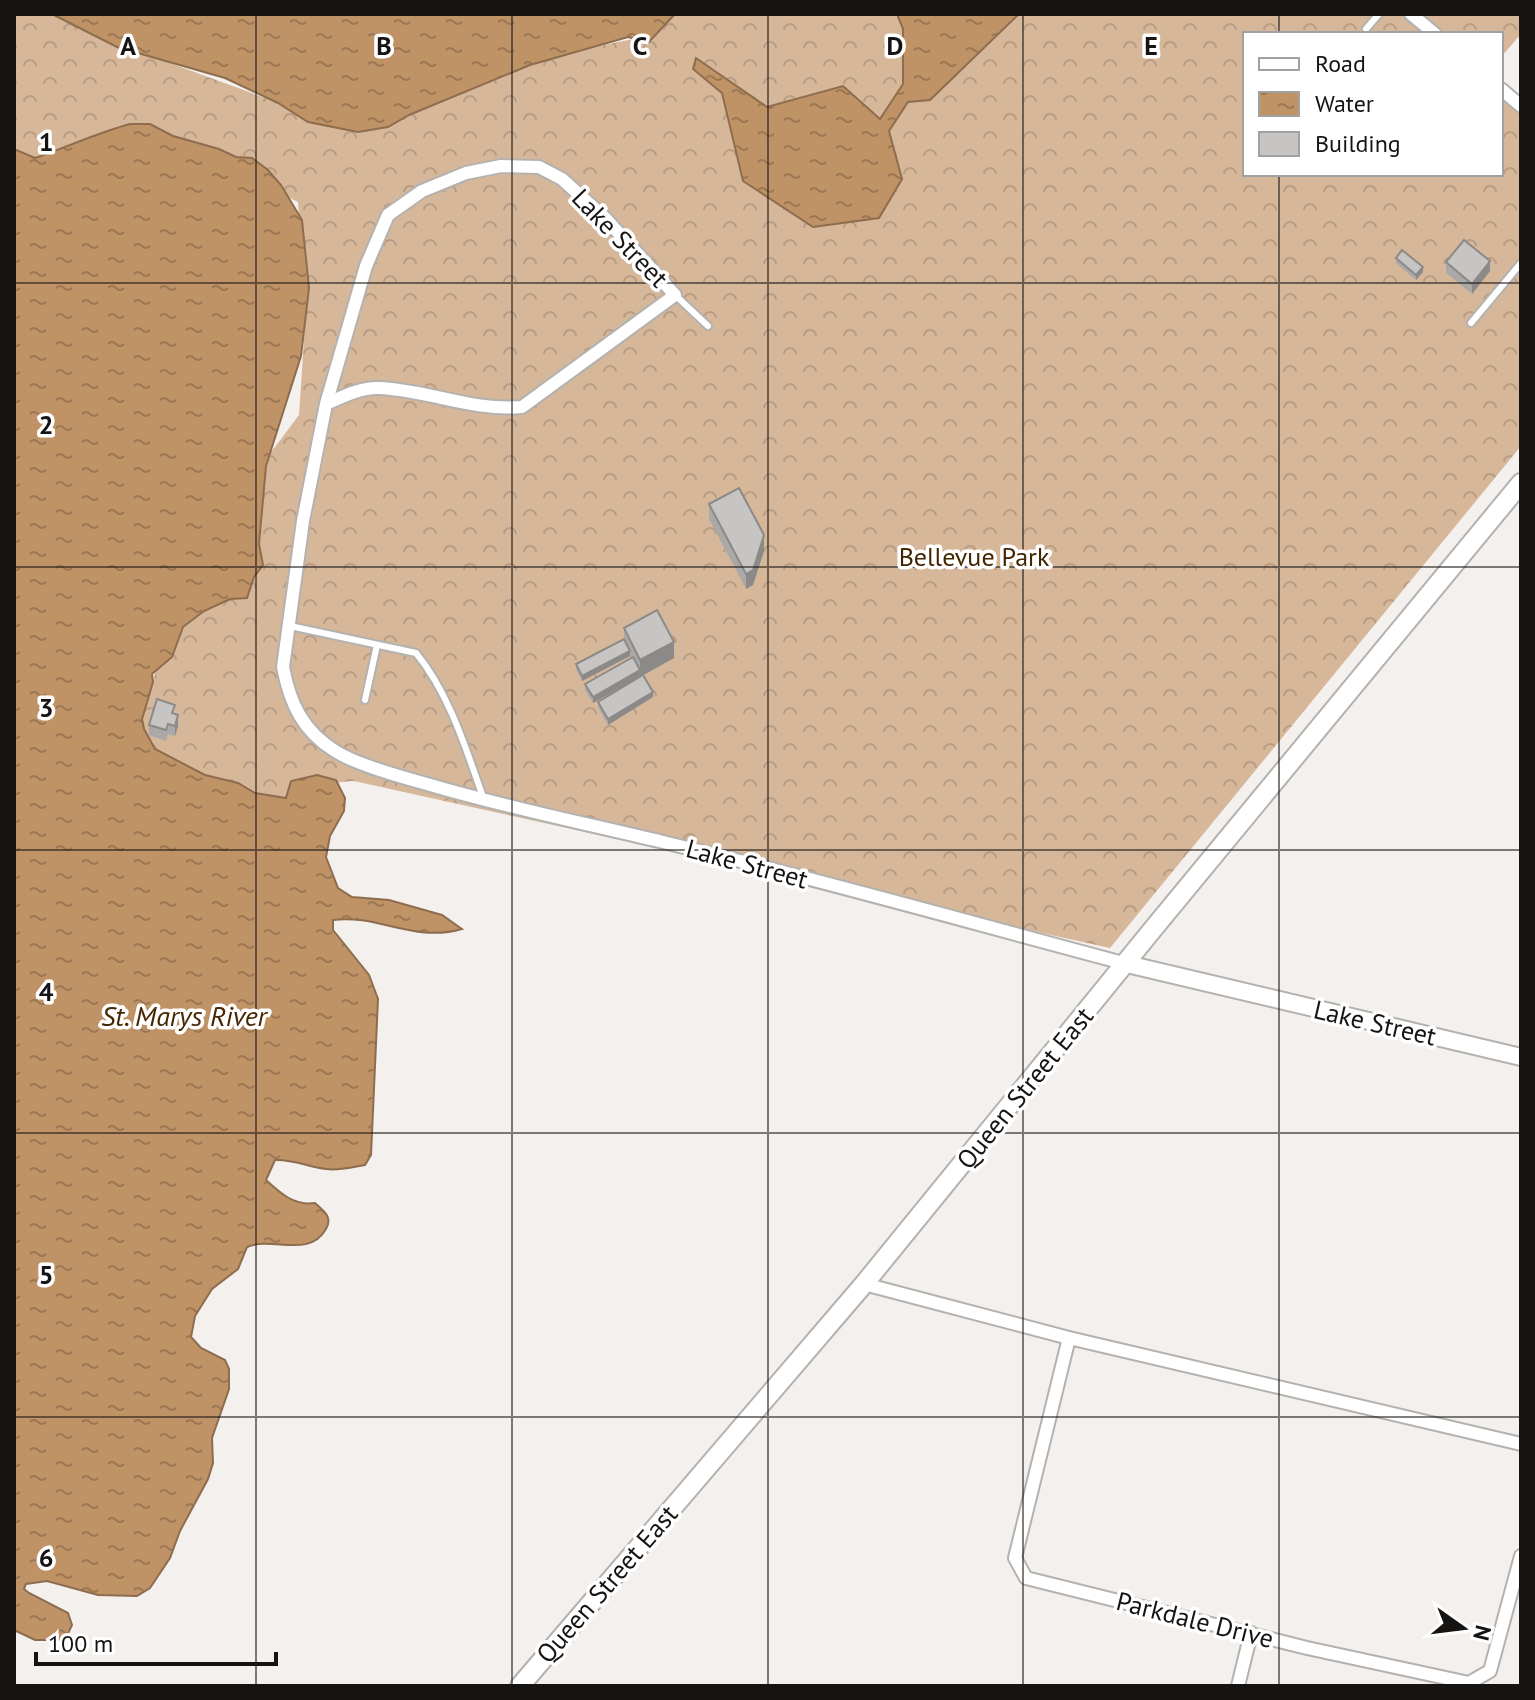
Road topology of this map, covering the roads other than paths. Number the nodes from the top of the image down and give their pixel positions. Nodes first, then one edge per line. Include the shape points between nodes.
1 (1379, 14) edge
2 (1411, 14) edge
3 (1366, 29) dead end
4 (1433, 32) edge
5 (1503, 95) edge
6 (1521, 106) edge
7 (1521, 263) edge
8 (675, 295) junction
9 (1471, 323) dead end
10 (708, 326) dead end
11 (326, 404) junction
12 (1521, 483) edge
13 (288, 625) junction
14 (377, 645) junction
15 (365, 700) dead end
16 (484, 801) junction
17 (1127, 964) junction
18 (1521, 1057) edge
19 (864, 1284) junction
20 (1069, 1338) junction
21 (1521, 1444) edge
22 (1521, 1556) edge
23 (1251, 1633) junction
24 (520, 1686) edge
25 (1238, 1686) edge

1 - 3 lane
2 - 4 street
5 - 6 street
7 - 9 lane
8 - 10 lane
8 - 11 street, Lake Street via 522,407 468,405 378,387
8 - 11 street, Lake Street via 562,179 539,167 501,166 466,173 422,191 388,215 366,266
11 - 13 street, Lake Street
12 - 17 main road, Queen Street East
13 - 14 lane
13 - 16 street, Lake Street via 283,667 287,689 313,734 337,753
14 - 15 lane
14 - 16 lane via 416,653 429,669
16 - 17 street, Lake Street
17 - 18 street, Lake Street
17 - 19 main road, Queen Street East
19 - 20 street
19 - 24 main road, Queen Street East
20 - 21 street
20 - 23 street, Parkdale Drive via 1015,1558 1026,1578
22 - 23 street, Parkdale Drive via 1490,1671 1469,1683
23 - 25 street

